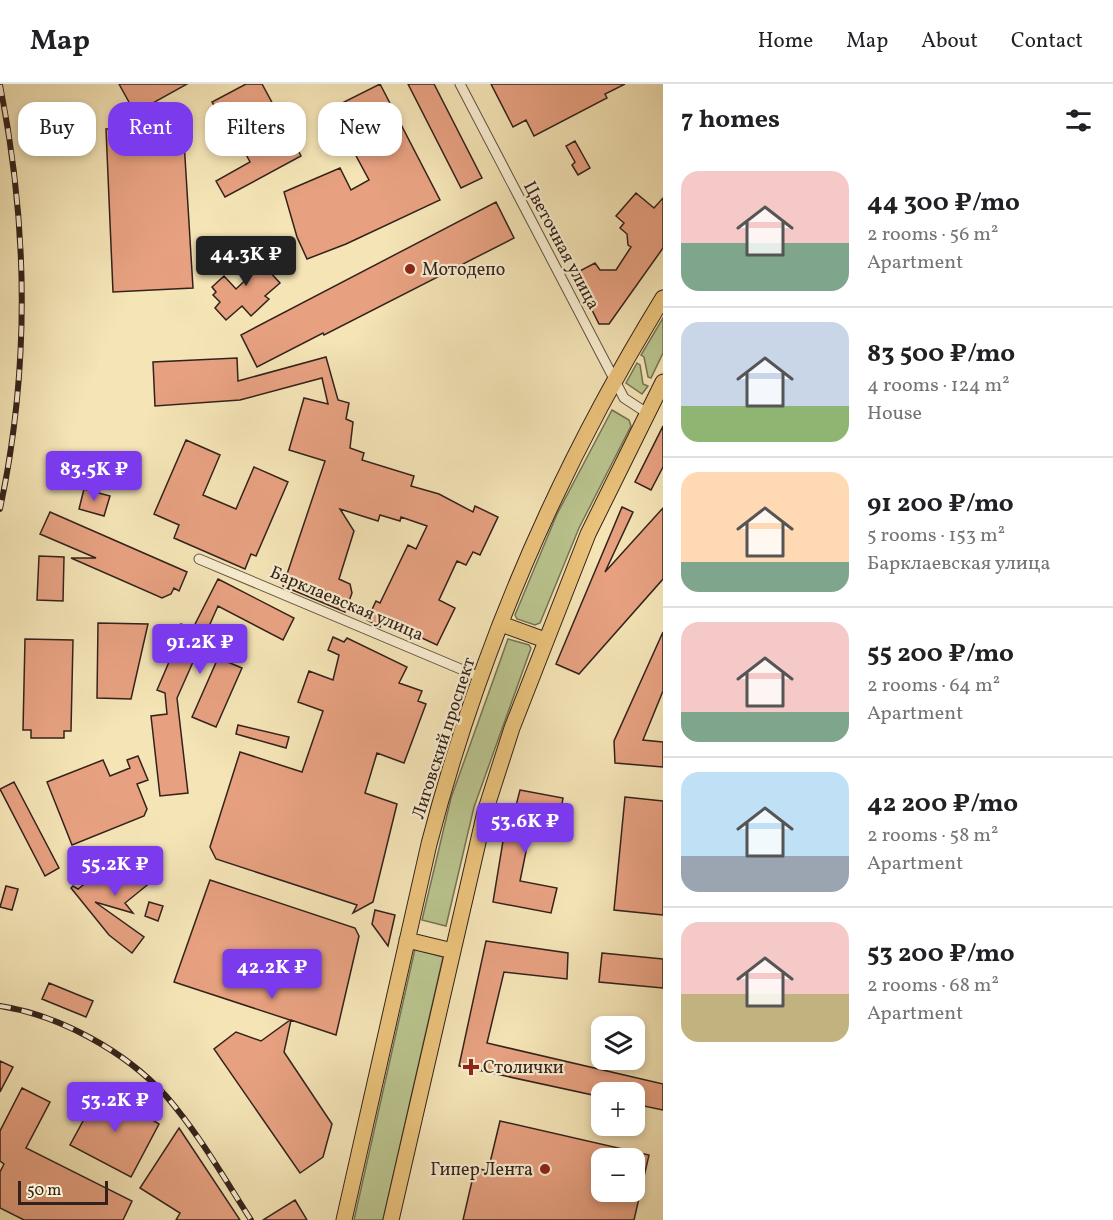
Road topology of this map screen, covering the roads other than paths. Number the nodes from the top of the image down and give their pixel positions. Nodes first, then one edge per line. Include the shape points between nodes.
1 (460, 84) edge
2 (663, 298) edge
3 (615, 381) junction
4 (663, 382) edge
5 (647, 413) junction
6 (199, 559) dead end
7 (501, 624) junction
8 (545, 640) junction
9 (483, 678) junction
10 (407, 940) junction
11 (453, 951) junction
12 (344, 1220) edge
13 (391, 1220) edge

1 - 3 street, Цветочная улица
2 - 3 main road, Лиговский проспект
3 - 5 street, Цветочная улица via 624,398
3 - 7 main road, Лиговский проспект via 532,543
4 - 5 main road
5 - 8 main road via 588,534
6 - 9 street, Барклаевская улица
7 - 8 main road
7 - 9 main road, Лиговский проспект
8 - 11 main road via 484,812
9 - 10 main road, Лиговский проспект via 442,795
10 - 11 main road
10 - 12 main road, Лиговский проспект
11 - 13 main road

